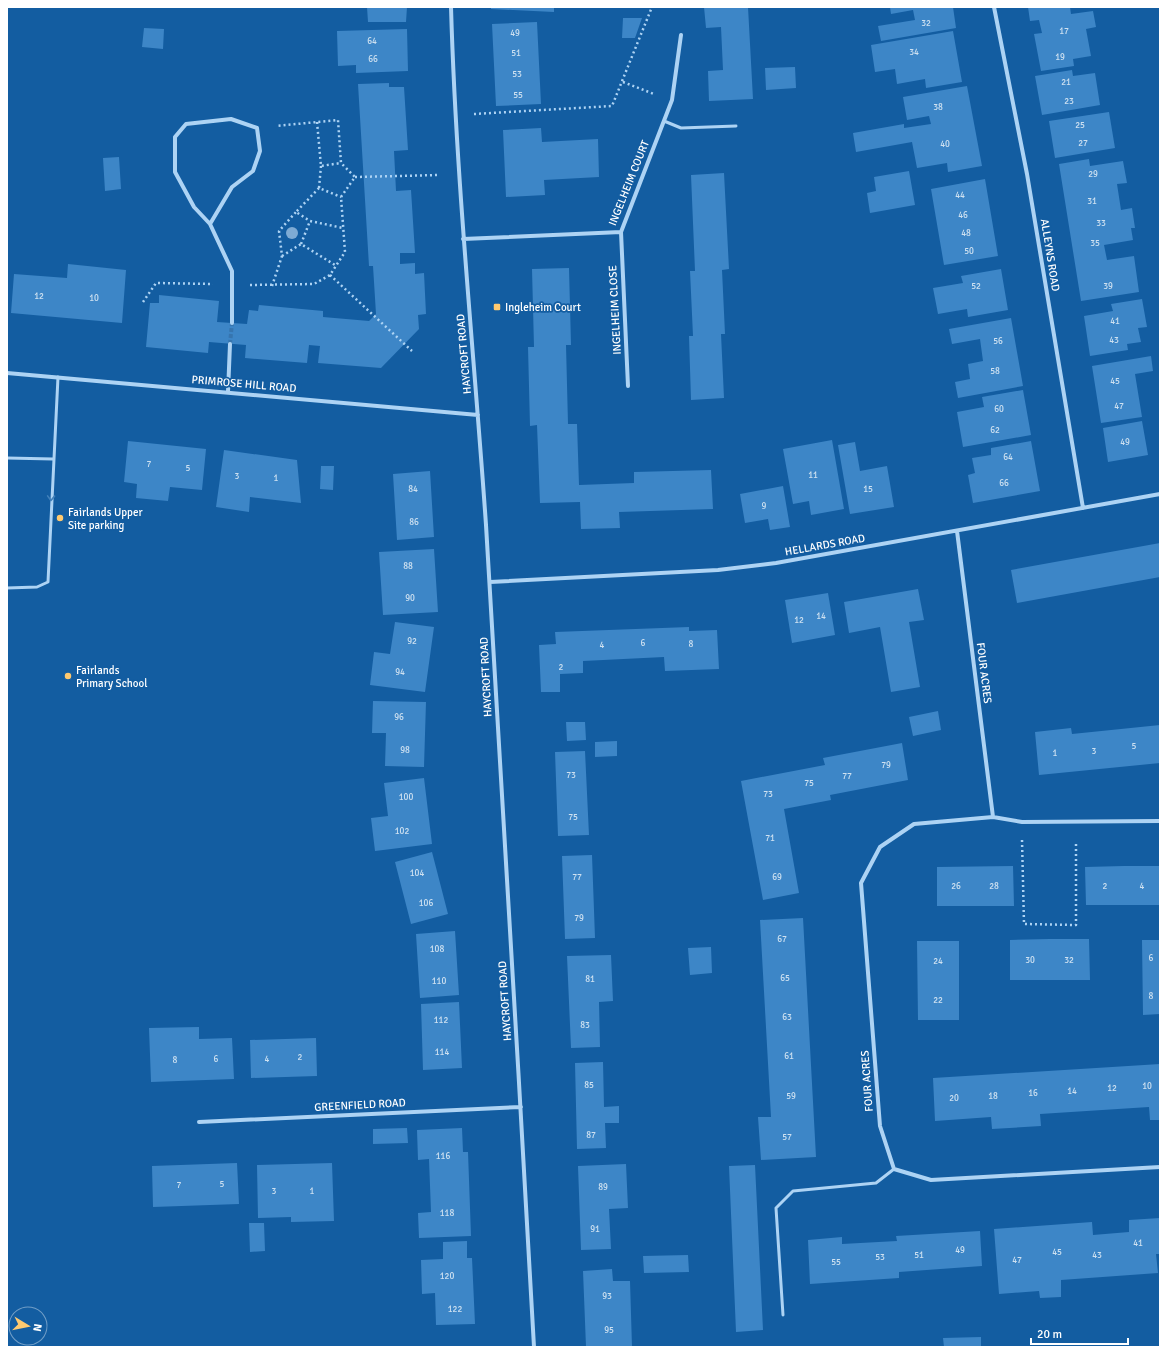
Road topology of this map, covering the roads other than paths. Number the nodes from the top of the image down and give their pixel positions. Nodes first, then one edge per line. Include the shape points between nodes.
1 (451, 7) edge
2 (994, 7) edge
3 (680, 35) dead end
4 (664, 120) junction
5 (736, 126) dead end
6 (210, 224) junction
7 (620, 232) junction
8 (463, 239) junction
9 (232, 323) tunnel mouth
10 (230, 344) tunnel mouth
11 (7, 373) edge
12 (58, 377) junction
13 (628, 386) dead end
14 (228, 392) junction
15 (478, 416) junction
16 (7, 458) edge
17 (53, 459) junction
18 (1160, 494) edge
19 (1083, 508) junction
20 (957, 531) junction
21 (490, 582) junction
22 (7, 588) edge
23 (993, 817) junction
24 (1160, 821) edge
25 (521, 1107) junction
26 (199, 1122) dead end
27 (1160, 1167) edge
28 (894, 1169) junction
29 (784, 1315) dead end
30 (534, 1347) edge

1 - 8 street, HAYCROFT ROAD
2 - 19 street, ALLEYNS ROAD via 1027,174
3 - 4 street, INGELHEIM COURT via 672,100
4 - 5 lane via 681,128
4 - 7 street, INGELHEIM COURT
6 - 6 street via 232,187 253,171 260,151 257,128 231,119 186,124 175,137 175,172 194,206
6 - 9 street via 232,271
7 - 8 street, INGELHEIM COURT
7 - 13 street, INGELHEIM CLOSE
8 - 15 street, HAYCROFT ROAD
10 - 14 street
11 - 12 street, PRIMROSE HILL ROAD
12 - 14 street, PRIMROSE HILL ROAD
12 - 17 lane
14 - 15 street, PRIMROSE HILL ROAD
15 - 21 street, HAYCROFT ROAD
16 - 17 lane
17 -> 22 lane via 48,582 37,587
18 - 19 street, HELLARDS ROAD
19 - 20 street, HELLARDS ROAD
20 - 21 street, HELLARDS ROAD via 718,570
20 - 23 street, FOUR ACRES
21 - 25 street, HAYCROFT ROAD
23 - 24 street, FOUR ACRES via 1022,822
23 - 28 street, FOUR ACRES via 914,824 880,847 861,883 880,1126
25 - 26 street, GREENFIELD ROAD
25 - 30 street, HAYCROFT ROAD
27 - 28 street via 931,1180
28 - 29 lane via 876,1183 793,1191 776,1208

